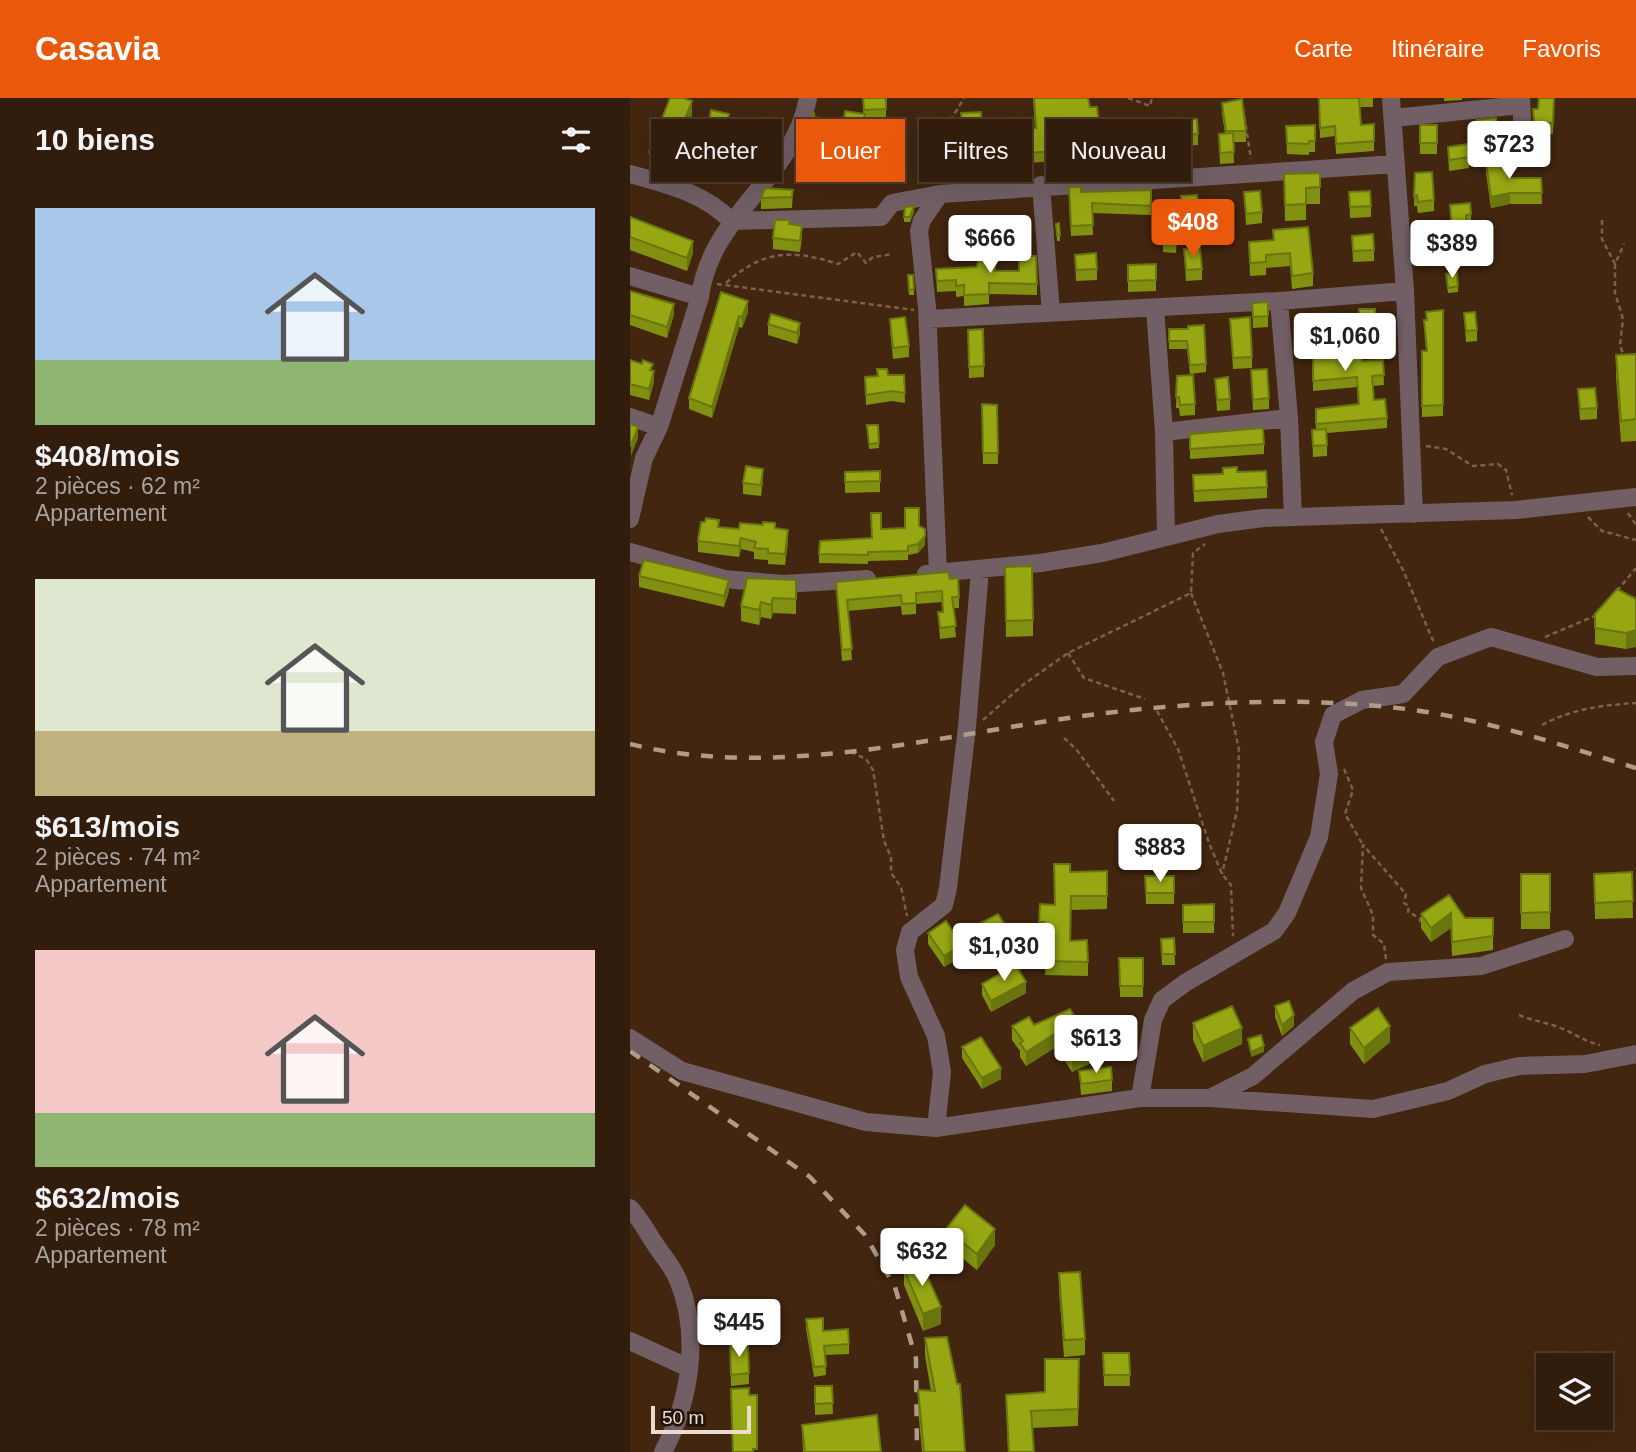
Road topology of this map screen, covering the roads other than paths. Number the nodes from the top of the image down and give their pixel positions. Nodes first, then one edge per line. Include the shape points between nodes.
1 (808, 98) edge
2 (1391, 98) edge
3 (1521, 102) edge
4 (1393, 118) junction
5 (1524, 158) dead end
6 (1396, 164) junction
7 (630, 174) edge
8 (1041, 185) junction
9 (940, 194) junction
10 (732, 221) junction
11 (630, 276) edge
12 (1405, 291) junction
13 (701, 293) junction
14 (1279, 301) junction
15 (1155, 308) junction
16 (1051, 313) junction
17 (928, 319) junction
18 (630, 417) edge
19 (1289, 418) junction
20 (659, 427) junction
21 (1164, 432) junction
22 (1636, 497) edge
23 (1414, 514) junction
24 (1293, 517) junction
25 (630, 519) edge
26 (1167, 537) junction
27 (630, 552) edge
28 (980, 569) junction
29 (938, 573) junction
30 (911, 576) edge
31 (884, 578) edge
32 (1636, 666) edge
33 (1564, 939) dead end
34 (630, 1038) edge
35 (1636, 1054) edge
36 (1140, 1098) junction
37 (1210, 1098) junction
38 (936, 1128) junction
39 (630, 1208) edge
40 (630, 1341) edge
41 (690, 1368) junction
42 (663, 1452) edge

1 - 10 street via 800,129 783,159
2 - 4 street
3 - 4 street
3 - 5 street
4 - 6 street
6 - 8 street
6 - 12 street
7 - 10 street via 702,198
8 - 9 street
8 - 16 street
9 - 10 street via 892,203 881,217
9 - 17 street via 928,208 919,231
10 - 13 street via 703,275
11 - 13 street
12 - 14 street
12 - 23 street
13 - 20 street
14 - 15 street
14 - 19 street
15 - 16 street
15 - 21 street
16 - 17 street
17 - 29 street
18 - 20 street
19 - 21 street
19 - 24 street
20 - 25 street via 644,458
21 - 26 street
22 - 23 street via 1516,510
23 - 24 street
24 - 26 street via 1218,524
26 - 28 street via 1102,553
27 - 31 street via 724,579 783,584
28 - 29 street
28 - 38 street via 951,871 944,905 910,932 905,950 909,977 936,1036 942,1072
29 - 30 street
32 - 36 street via 1597,667 1491,637 1438,657 1403,694 1362,700 1333,715 1324,743 1329,774 1324,816 1287,913 1274,931 1162,1000 1153,1020
33 - 37 street via 1481,966 1388,972 1353,991 1253,1076
34 - 38 street via 682,1071 866,1122
35 - 37 street via 1585,1064 1519,1066 1485,1074 1448,1091 1373,1109
36 - 37 street
36 - 38 street
39 - 41 street via 678,1279 689,1320
40 - 41 street
41 - 42 street via 680,1420

